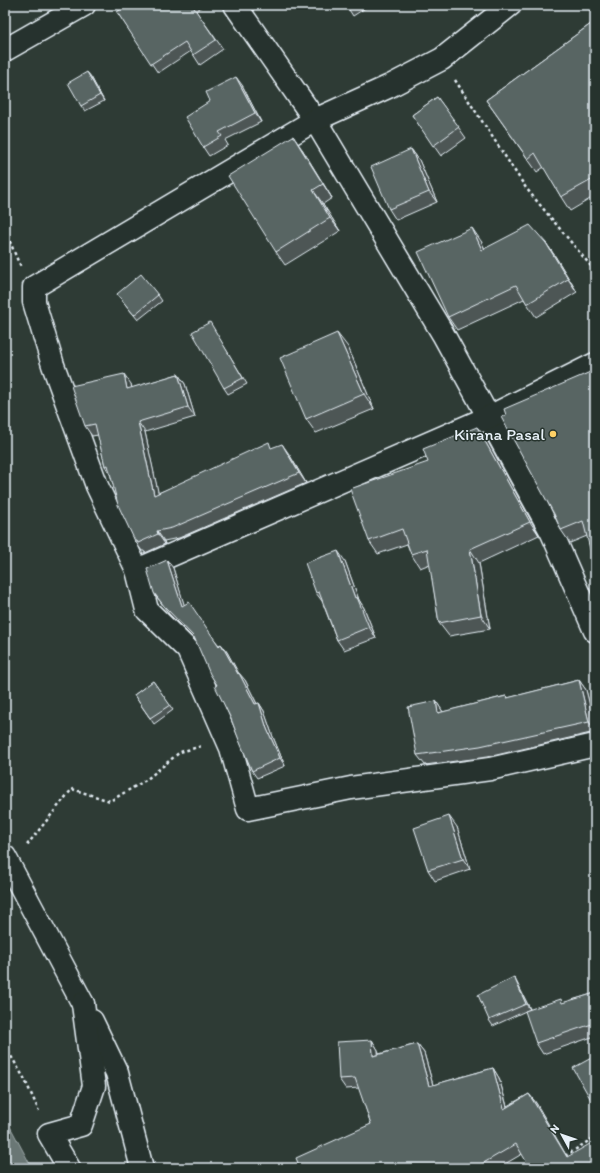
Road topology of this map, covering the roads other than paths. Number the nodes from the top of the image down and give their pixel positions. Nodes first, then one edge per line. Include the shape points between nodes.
1 (84, 5) edge
2 (235, 5) edge
3 (510, 5) edge
4 (5, 50) edge
5 (315, 120) junction
6 (595, 364) edge
7 (488, 417) junction
8 (138, 570) junction
9 (595, 630) edge
10 (595, 745) edge
11 (9, 865) edge
12 (83, 1004) junction
13 (69, 1168) edge
14 (142, 1168) edge

1 - 4 street
2 - 5 street
3 - 5 street via 442,59
5 - 7 street via 443,334
5 - 8 street via 34,287 34,302 53,365 98,486
6 - 7 street
7 - 8 street
7 - 9 street via 552,533
8 - 10 street via 147,610 188,650 231,748 248,809 351,788 490,769
11 - 12 street
12 - 13 street via 94,1086 81,1125 49,1134
12 - 14 street via 117,1073

